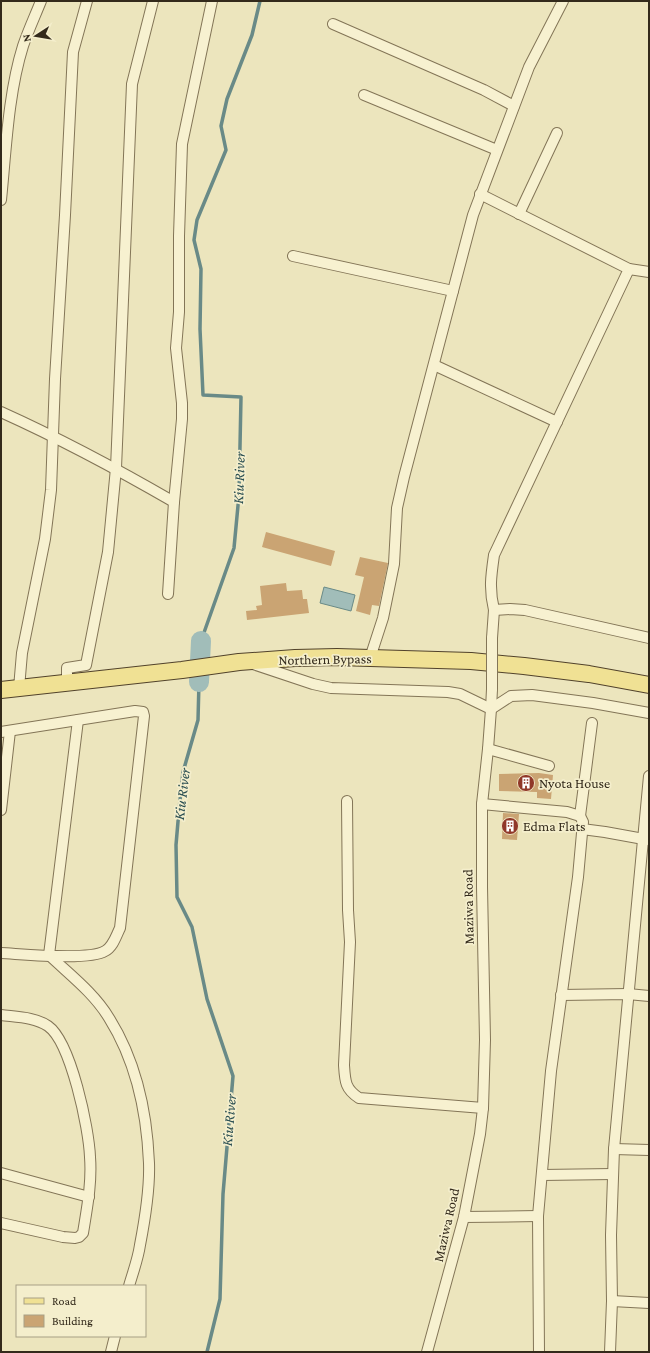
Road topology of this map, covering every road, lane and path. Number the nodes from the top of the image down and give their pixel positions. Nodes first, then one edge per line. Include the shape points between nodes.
1 (41, 1) edge
2 (87, 1) edge
3 (153, 1) edge
4 (212, 1) edge
5 (563, 1) edge
6 (333, 24) dead end
7 (364, 95) dead end
8 (514, 106) junction
9 (557, 133) dead end
10 (498, 150) junction
11 (480, 194) junction
12 (1, 200) edge
13 (519, 214) junction
14 (293, 256) dead end
15 (629, 269) junction
16 (649, 272) edge
17 (453, 291) junction
18 (434, 365) junction
19 (1, 412) edge
20 (557, 422) junction
21 (53, 435) junction
22 (116, 468) junction
23 (174, 502) junction
24 (168, 594) dead end
25 (494, 610) junction
26 (649, 638) edge
27 (370, 658) junction
28 (245, 661) junction
29 (67, 682) junction
30 (649, 685) edge
31 (19, 688) junction
32 (1, 690) edge
33 (491, 709) junction
34 (649, 713) edge
35 (78, 720) junction
36 (592, 723) dead end
37 (6, 732) edge
38 (488, 749) junction
39 (549, 766) dead end
40 (649, 776) edge
41 (346, 801) dead end
42 (482, 804) junction
43 (1, 810) edge
44 (580, 816) junction
45 (582, 829) junction
46 (646, 839) edge
47 (1, 953) edge
48 (48, 955) junction
49 (628, 994) junction
50 (561, 995) junction
51 (649, 996) edge
52 (1, 1015) edge
53 (483, 1108) junction
54 (614, 1149) junction
55 (649, 1150) edge
56 (1, 1173) edge
57 (613, 1174) junction
58 (542, 1175) junction
59 (89, 1197) junction
60 (464, 1216) junction
61 (538, 1216) junction
62 (1, 1223) edge
63 (129, 1285) edge
64 (612, 1301) junction
65 (649, 1303) edge
66 (115, 1337) edge
67 (111, 1352) edge
68 (426, 1352) edge
69 (539, 1352) edge
70 (610, 1352) edge

1 - 12 street via 23,46 14,84
2 - 21 street via 74,52
3 - 22 street via 132,84
4 - 23 street via 182,144 176,348 182,419
5 - 8 street via 529,67
6 - 8 street via 484,90
7 - 10 street
8 - 10 street
9 - 13 street
10 - 11 street
11 - 13 street
11 - 17 street
13 - 15 street
14 - 17 street
15 - 16 street
15 - 20 street, Maziwa Road
17 - 18 street
18 - 20 street
18 - 27 street via 397,508 394,564 383,618
19 - 21 street
20 - 25 street, Maziwa Road via 494,555 490,581
21 - 22 street
21 - 31 street via 51,490 45,539 22,653
22 - 23 street
22 - 29 street via 108,552 86,665 67,668
23 - 24 street
25 - 26 street via 525,610
25 - 33 street, Maziwa Road, bridge
27 - 28 main road, Northern Bypass
27 - 30 main road, Northern Bypass via 471,661 524,666
28 - 29 main road, Northern Bypass
28 - 33 street via 331,688 448,692 460,694
29 - 31 main road, Northern Bypass
31 - 32 main road, Northern Bypass
33 - 34 street via 512,696 532,695
33 - 38 street, Maziwa Road
35 - 37 street
35 - 48 street
35 - 48 street via 135,711 143,712 144,716 120,928 106,951 96,955
36 - 44 street
37 - 43 street
38 - 39 street
38 - 42 street, Maziwa Road
40 - 46 street
41 - 53 street via 350,942 344,1064 348,1089 360,1098
42 - 44 street via 567,812
42 - 53 street, Maziwa Road via 485,1040
44 - 45 street via 583,822
45 - 46 street
45 - 50 street via 578,877
46 - 49 street
47 - 48 street
48 - 63 street via 81,984 109,1017 128,1054 141,1098 149,1164 140,1246
49 - 50 street
49 - 51 street
49 - 54 street
50 - 58 street
52 - 59 street via 40,1021 56,1035 66,1053 85,1117 90,1157
53 - 60 street, Maziwa Road
54 - 55 street
54 - 57 street
56 - 59 street
57 - 58 street
57 - 64 street
58 - 61 street
59 - 62 street via 83,1233 80,1237 63,1237
60 - 61 street
60 - 68 street, Maziwa Road
61 - 69 street
64 - 65 street
64 - 70 street
66 - 67 street

